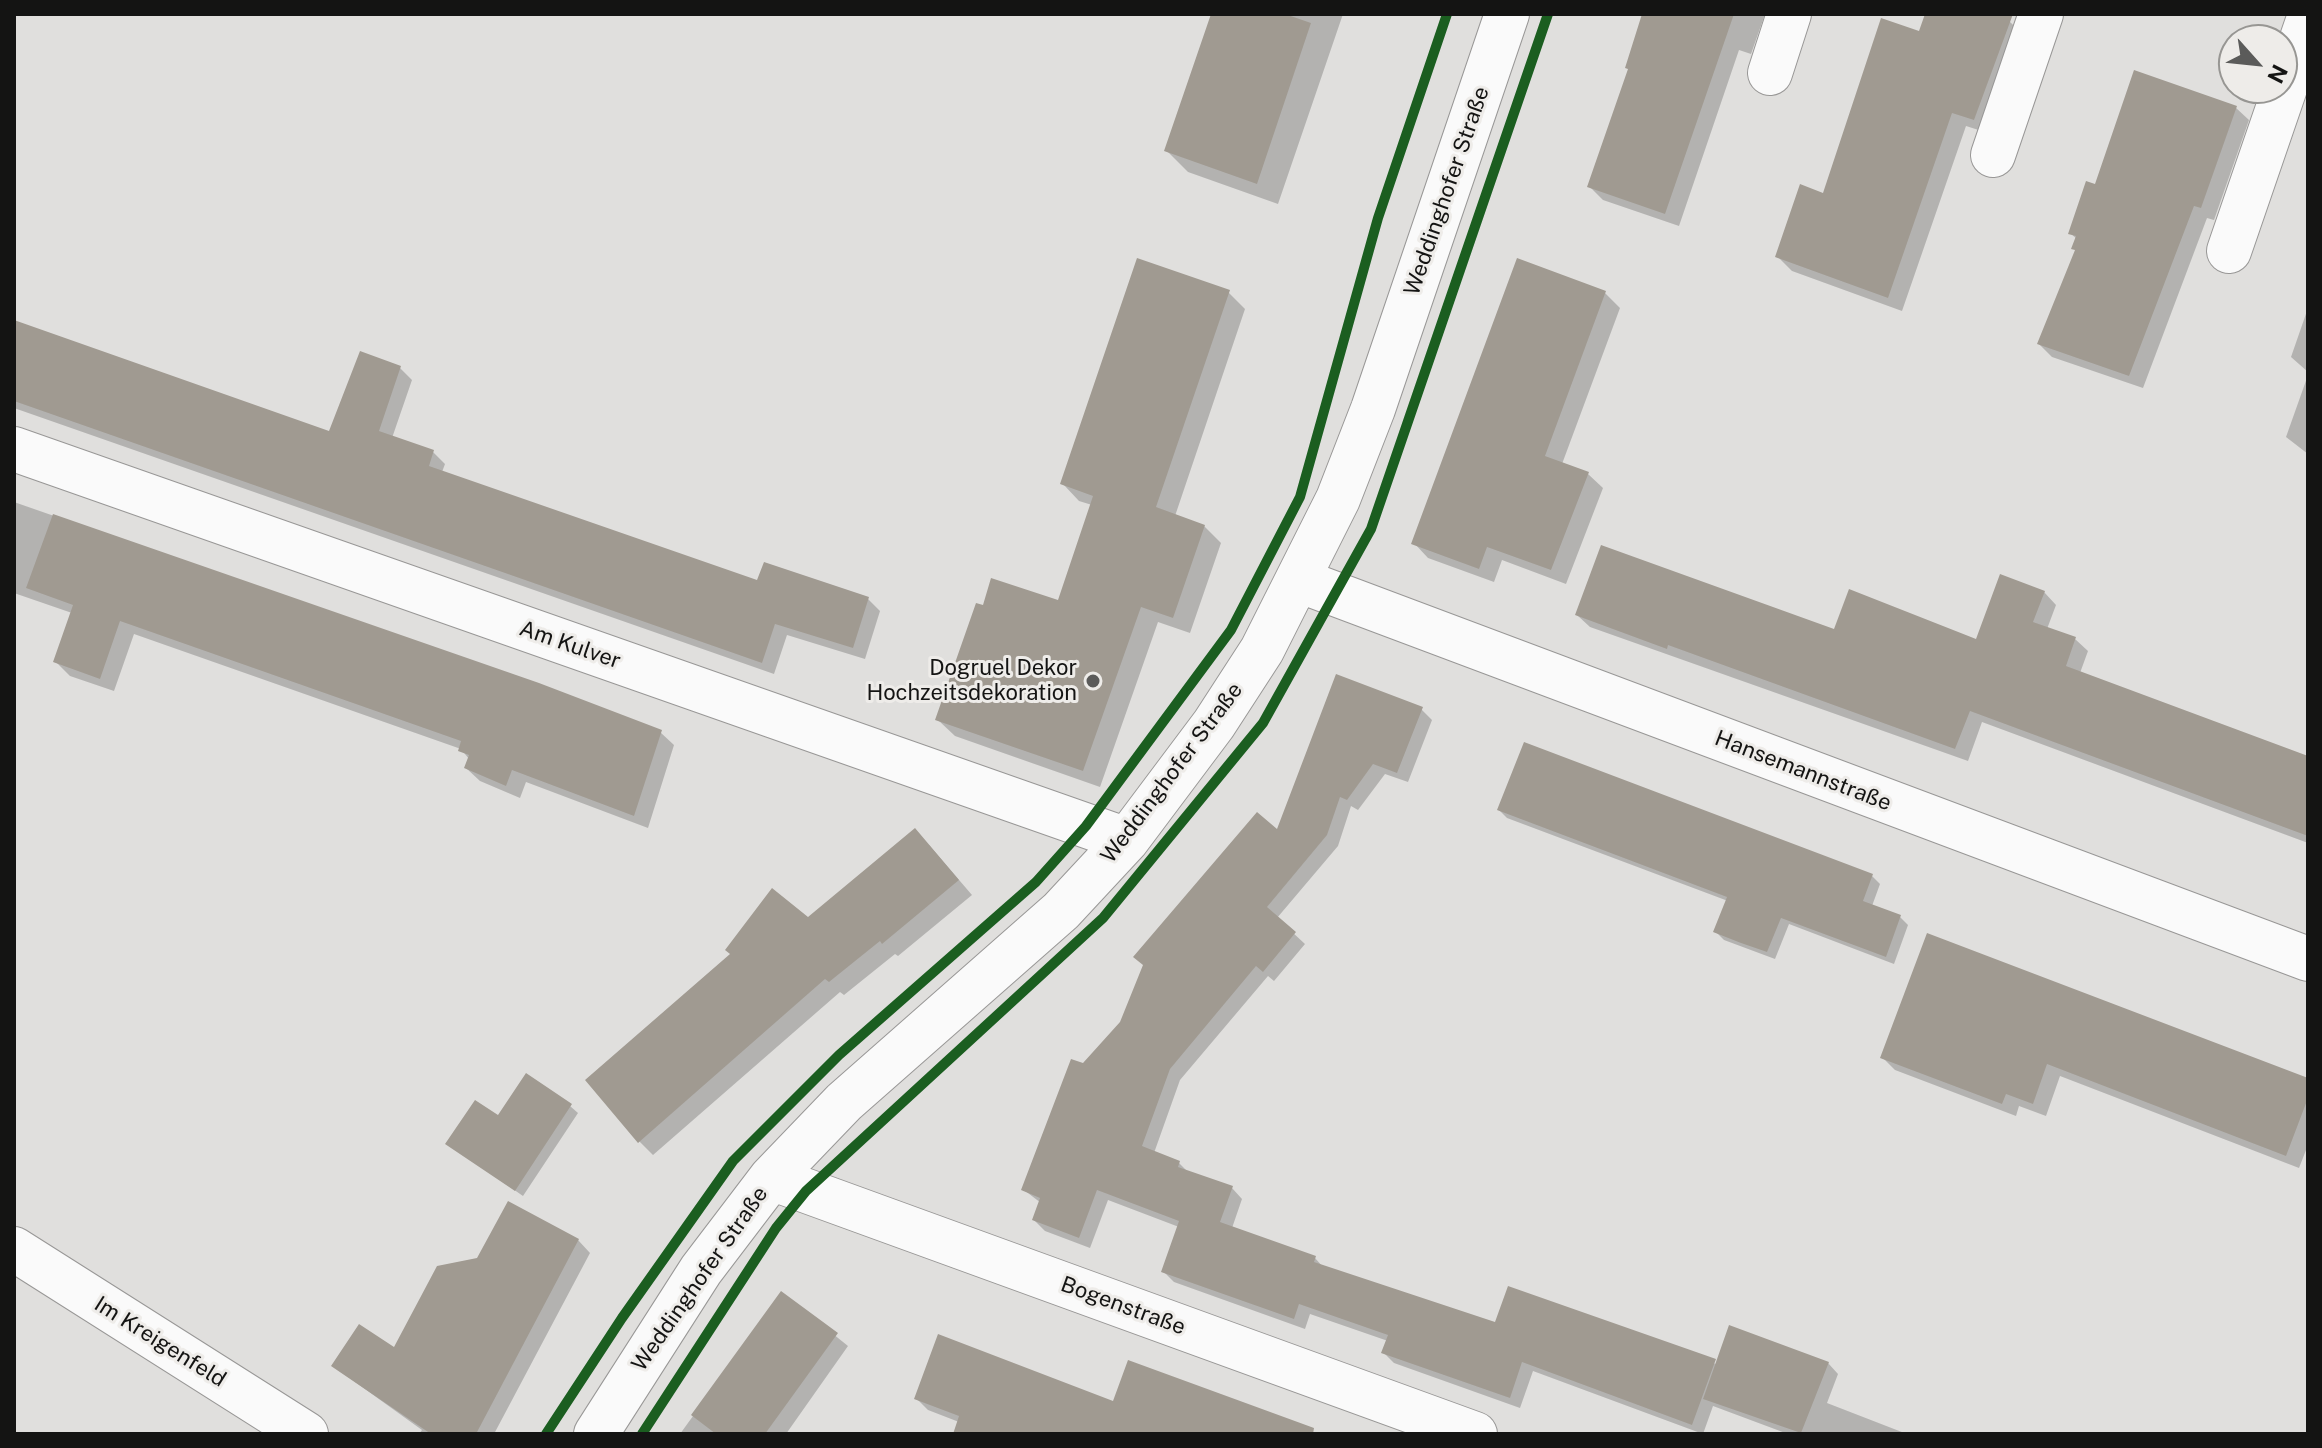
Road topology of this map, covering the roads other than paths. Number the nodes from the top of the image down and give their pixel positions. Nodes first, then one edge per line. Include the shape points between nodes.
1 (1507, 14) edge
2 (1789, 14) edge
3 (2041, 14) edge
4 (2290, 14) edge
5 (2308, 21) edge
6 (1770, 73) dead end
7 (1993, 155) dead end
8 (2229, 251) dead end
9 (14, 449) edge
10 (1298, 580) junction
11 (1127, 840) junction
12 (2308, 959) edge
13 (771, 1178) junction
14 (14, 1249) edge
15 (306, 1434) edge
16 (596, 1434) edge
17 (1475, 1434) edge

1 - 10 street, Weddinghofer Straße via 1373,409 1338,499
2 - 6 street
3 - 7 street
4 - 5 street
5 - 8 street
9 - 11 street, Am Kulver
10 - 11 street, Weddinghofer Straße via 1262,650 1214,724
10 - 12 street, Hansemannstraße
11 - 13 street, Weddinghofer Straße via 1061,911 844,1102
13 - 16 street, Weddinghofer Straße via 701,1270
13 - 17 street, Bogenstraße
14 - 15 street, Im Kreigenfeld

